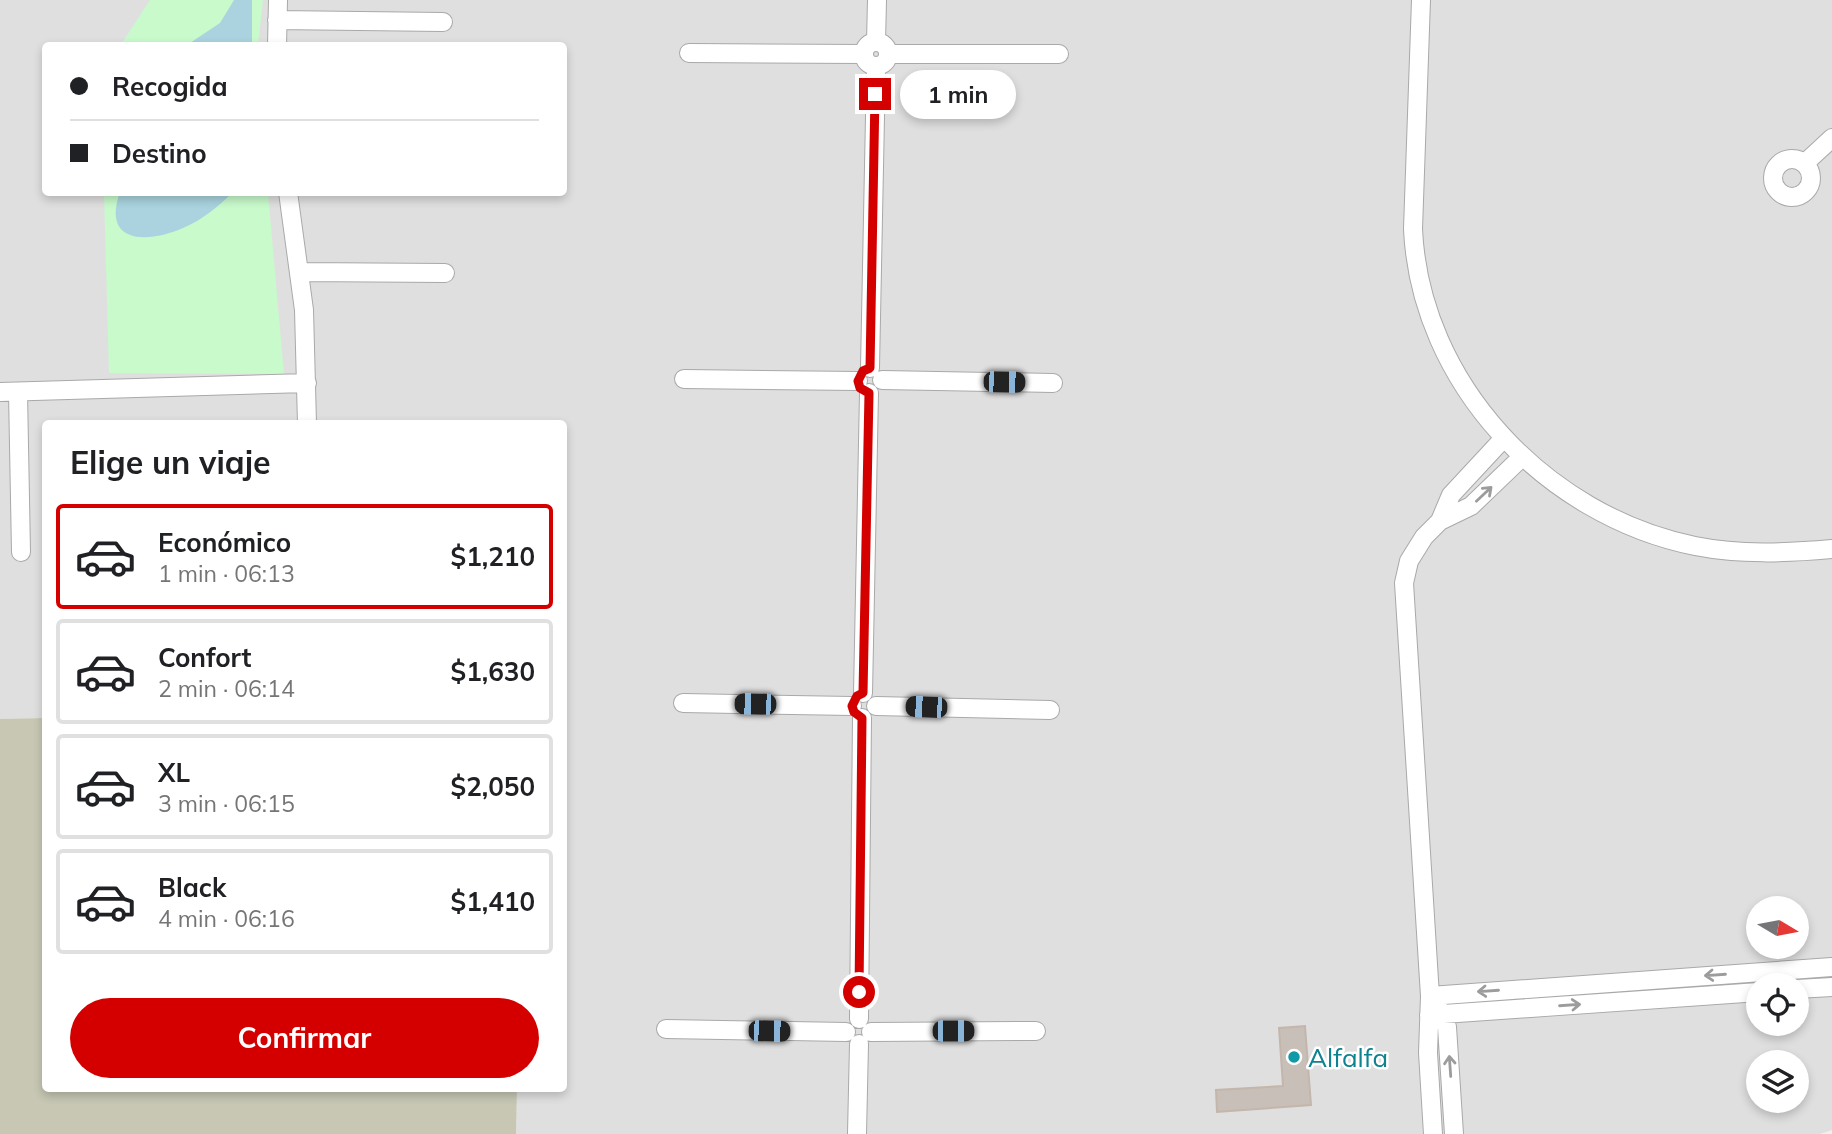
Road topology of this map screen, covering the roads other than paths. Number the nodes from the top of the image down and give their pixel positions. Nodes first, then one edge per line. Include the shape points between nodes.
1 (278, 0) edge
2 (877, 0) edge
3 (1421, 0) edge
4 (277, 20) junction
5 (443, 22) dead end
6 (276, 42) edge
7 (689, 53) dead end
8 (876, 54) junction
9 (1059, 54) dead end
10 (1832, 138) edge
11 (1805, 163) dead end
12 (289, 196) edge
13 (300, 272) junction
14 (444, 273) dead end
15 (684, 379) dead end
16 (870, 381) junction
17 (307, 383) junction
18 (1053, 383) dead end
19 (9, 392) edge
20 (307, 420) edge
21 (1503, 439) junction
22 (1522, 457) junction
23 (1440, 521) junction
24 (1832, 550) edge
25 (21, 552) dead end
26 (683, 703) dead end
27 (863, 706) junction
28 (1051, 710) dead end
29 (1832, 967) edge
30 (1832, 987) edge
31 (1809, 988) edge
32 (1746, 993) edge
33 (1430, 996) junction
34 (1436, 1015) junction
35 (666, 1029) dead end
36 (1036, 1031) dead end
37 (859, 1032) junction
38 (857, 1134) edge
39 (1433, 1134) edge
40 (1454, 1134) edge

1 - 4 street
2 - 8 street
3 - 21 street via 1413,210 1416,265 1449,359
4 - 5 street
4 - 6 street
7 - 8 street
8 - 9 street
8 - 16 street
10 - 11 street
12 - 13 street
13 - 14 street
13 - 17 street
15 - 16 street
16 - 18 street
16 - 27 street
17 - 19 street
17 - 20 street
19 - 25 street
21 - 22 street
21 - 23 street via 1451,495
23 -> 22 street via 1471,506
22 - 24 street via 1589,506 1668,539 1727,550
23 - 33 street via 1413,553 1404,583
26 - 27 street
27 - 28 street
27 - 37 street
29 -> 33 street
30 - 31 street
34 -> 32 street
33 - 34 street
34 - 39 street via 1428,1053
40 -> 34 street via 1447,1027
35 - 37 street
36 - 37 street
37 - 38 street

